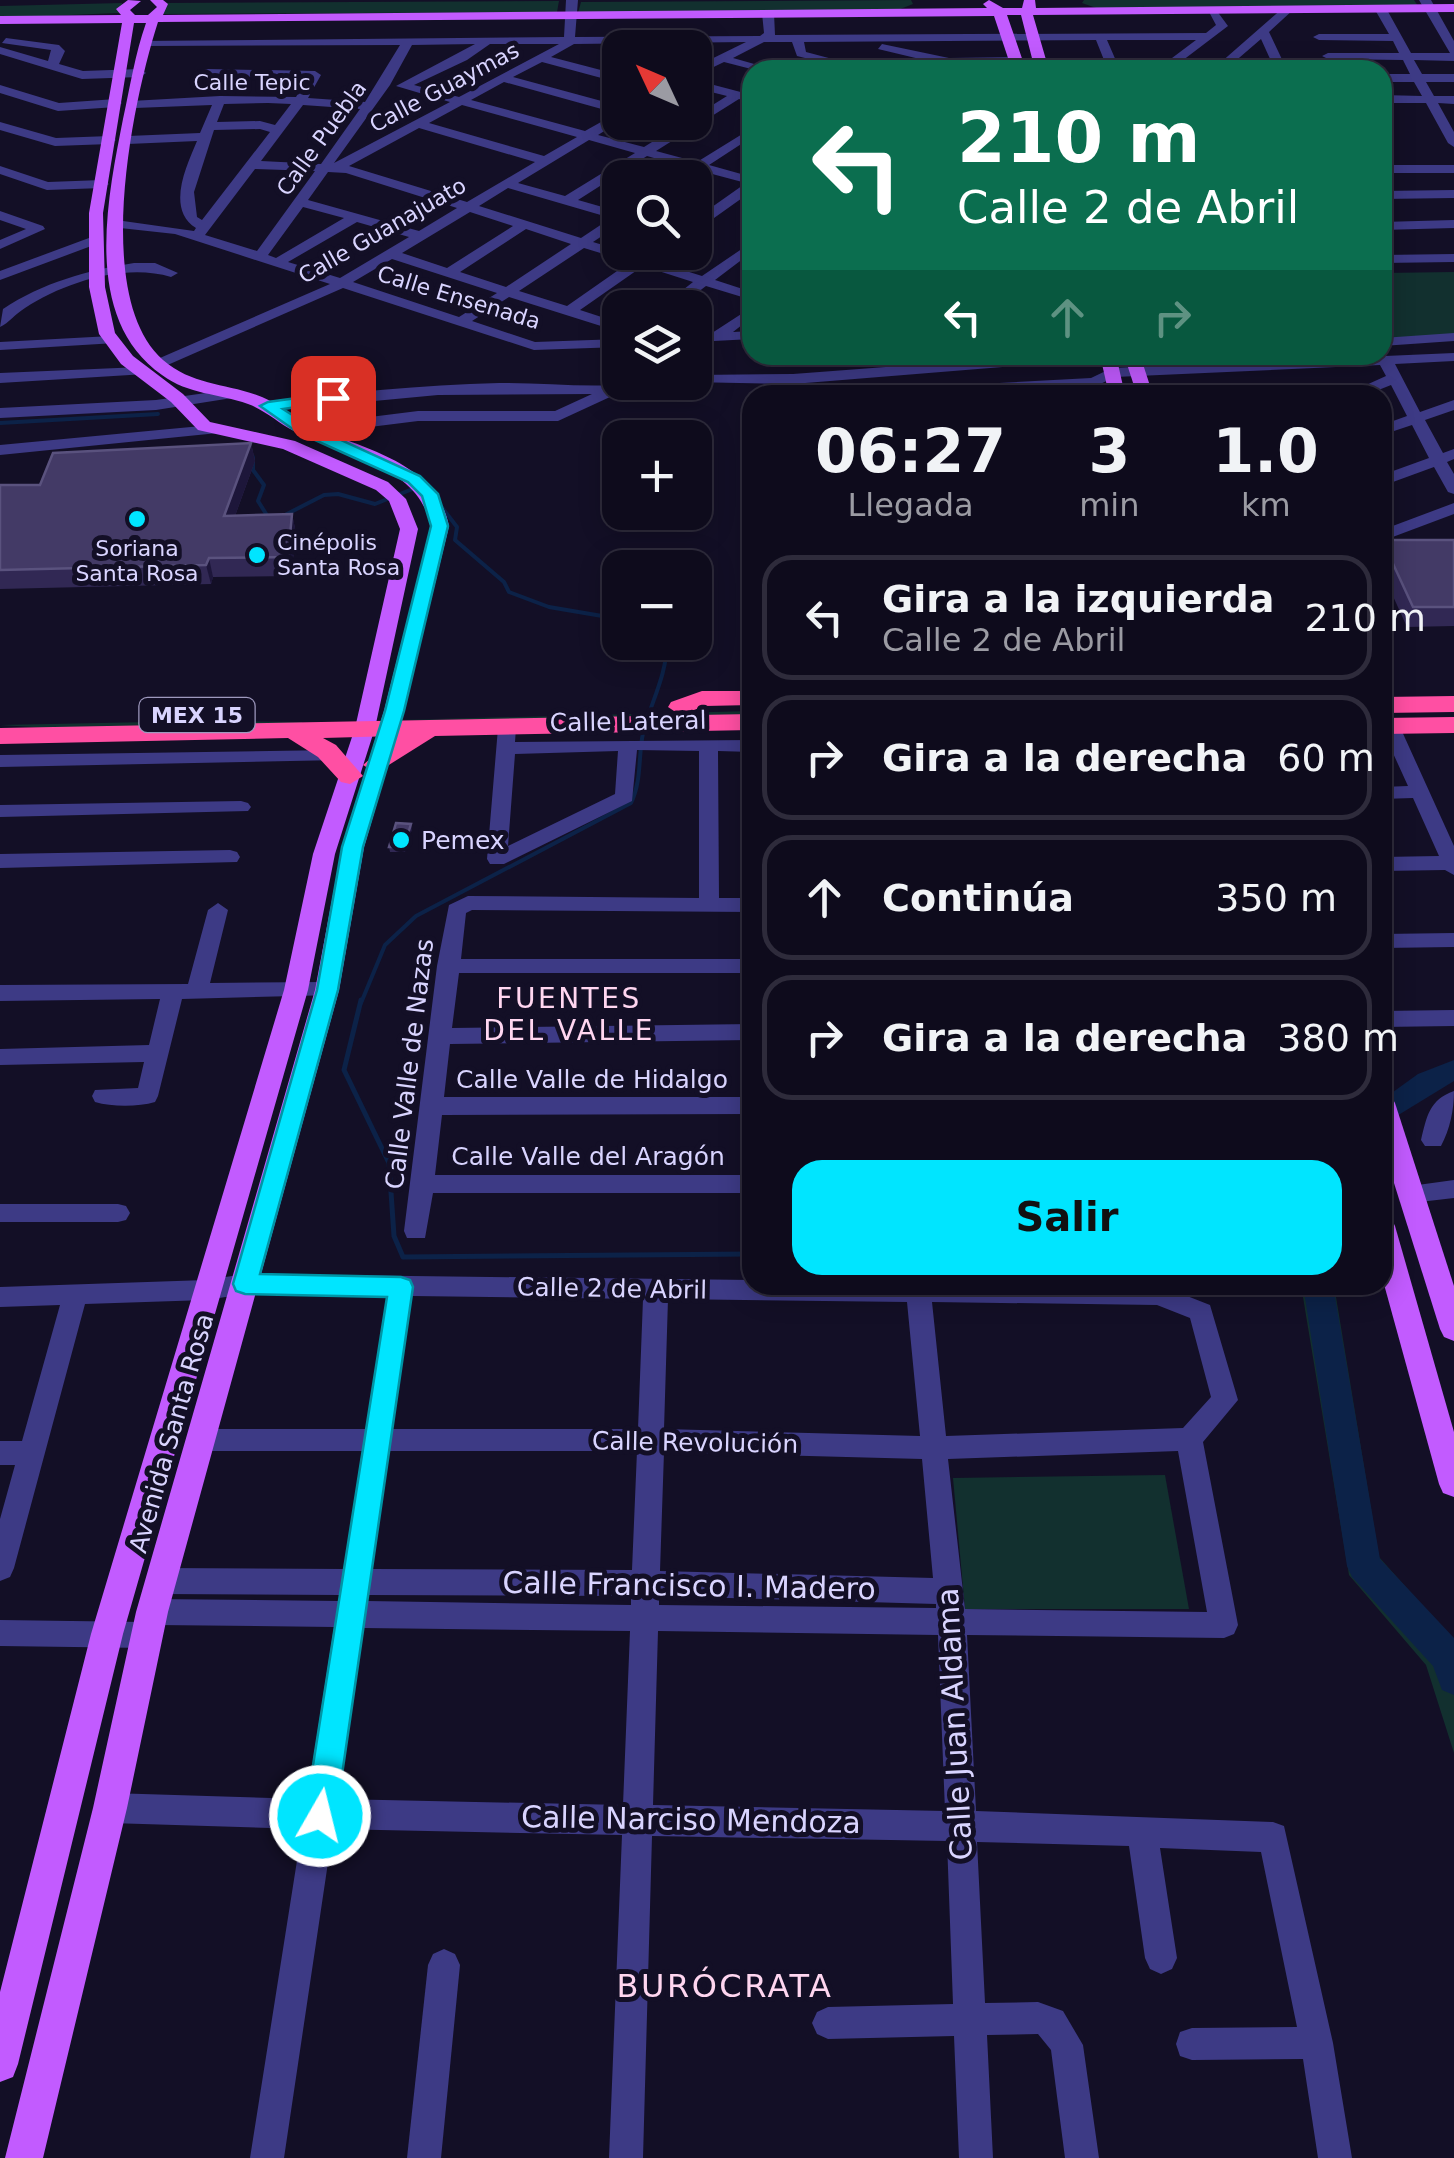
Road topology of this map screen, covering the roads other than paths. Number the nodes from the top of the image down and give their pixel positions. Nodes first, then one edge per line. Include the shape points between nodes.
1 (135, 0) edge
2 (1082, 0) edge
3 (115, 1) edge
4 (153, 5) edge
5 (912, 6) edge
6 (994, 6) edge
7 (1026, 6) edge
8 (1426, 6) edge
9 (572, 7) edge
10 (1305, 8) junction
11 (1380, 8) junction
12 (1454, 8) edge
13 (1288, 9) junction
14 (1214, 10) junction
15 (1094, 11) junction
16 (768, 13) junction
17 (405, 14) junction
18 (130, 16) junction
19 (20, 19) junction
20 (0, 20) edge
21 (1263, 31) junction
22 (1207, 36) junction
23 (1009, 37) junction
24 (1032, 37) junction
25 (1320, 37) junction
26 (763, 38) junction
27 (796, 38) junction
28 (861, 38) junction
29 (1100, 38) junction
30 (1395, 38) junction
31 (402, 39) junction
32 (490, 39) junction
33 (576, 40) junction
34 (214, 42) junction
35 (146, 43) junction
36 (2, 45) edge
37 (602, 46) edge
38 (1454, 54) edge
39 (1328, 56) junction
40 (1405, 56) junction
41 (539, 58) junction
42 (721, 58) junction
43 (936, 59) joint
44 (826, 60) edge
45 (948, 60) edge
46 (1015, 60) edge
47 (1039, 60) edge
48 (1110, 60) edge
49 (1175, 60) edge
50 (1230, 60) edge
51 (1276, 60) edge
52 (1330, 60) edge
53 (742, 63) edge
54 (712, 64) edge
55 (51, 68) junction
56 (208, 73) junction
57 (122, 74) junction
58 (140, 74) junction
59 (602, 74) edge
60 (502, 78) junction
61 (1392, 78) edge
62 (1420, 78) junction
63 (1454, 78) edge
64 (712, 82) edge
65 (384, 85) junction
66 (408, 87) junction
67 (0, 89) edge
68 (738, 95) junction
69 (742, 96) edge
70 (1392, 99) edge
71 (203, 100) junction
72 (220, 100) junction
73 (301, 100) junction
74 (462, 100) junction
75 (1433, 100) junction
76 (1454, 100) edge
77 (116, 102) junction
78 (136, 104) junction
79 (368, 106) junction
80 (602, 108) edge
81 (712, 111) edge
82 (419, 124) junction
83 (0, 126) edge
84 (602, 126) edge
85 (278, 130) junction
86 (207, 131) junction
87 (590, 135) junction
88 (742, 139) edge
89 (110, 140) junction
90 (128, 140) junction
91 (665, 140) edge
92 (737, 142) junction
93 (742, 143) edge
94 (1454, 143) edge
95 (647, 151) junction
96 (546, 160) junction
97 (678, 160) edge
98 (708, 160) edge
99 (253, 165) junction
100 (1392, 167) edge
101 (329, 168) junction
102 (1454, 169) edge
103 (0, 170) edge
104 (712, 170) edge
105 (742, 180) edge
106 (102, 184) junction
107 (508, 184) junction
108 (742, 190) edge
109 (1454, 194) edge
110 (1392, 195) edge
111 (567, 200) junction
112 (300, 202) junction
113 (466, 208) junction
114 (602, 211) edge
115 (712, 212) edge
116 (0, 215) edge
117 (356, 218) junction
118 (116, 224) junction
119 (1448, 224) edge
120 (522, 226) junction
121 (1392, 226) edge
122 (602, 229) edge
123 (201, 231) junction
124 (421, 236) junction
125 (97, 239) junction
126 (580, 244) junction
127 (1454, 244) edge
128 (0, 245) edge
129 (602, 248) edge
130 (742, 253) edge
131 (391, 254) junction
132 (260, 256) junction
133 (1454, 258) edge
134 (1392, 259) edge
135 (278, 262) junction
136 (117, 269) junction
137 (627, 270) edge
138 (677, 270) edge
139 (97, 273) junction
140 (171, 273) dead end
141 (448, 274) junction
142 (0, 276) edge
143 (703, 281) junction
144 (342, 284) junction
145 (691, 290) edge
146 (507, 292) junction
147 (742, 293) edge
148 (569, 311) junction
149 (22, 316) dead end
150 (742, 318) edge
151 (1, 319) edge
152 (602, 322) edge
153 (460, 324) junction
154 (742, 335) edge
155 (712, 336) edge
156 (717, 336) junction
157 (1454, 338) edge
158 (111, 340) junction
159 (1392, 341) edge
160 (602, 344) edge
161 (0, 346) edge
162 (1454, 357) edge
163 (1392, 362) edge
164 (898, 365) edge
165 (1109, 365) edge
166 (1135, 365) edge
167 (1324, 365) edge
168 (1388, 365) edge
169 (150, 368) junction
170 (1112, 374) junction
171 (1138, 374) junction
172 (0, 378) edge
173 (1395, 378) junction
174 (712, 381) edge
175 (765, 385) edge
176 (803, 385) edge
177 (1054, 385) edge
178 (1115, 385) edge
179 (1141, 385) edge
180 (1377, 385) edge
181 (602, 389) edge
182 (227, 395) junction
183 (602, 397) edge
184 (182, 402) junction
185 (1454, 405) edge
186 (0, 413) edge
187 (279, 415) junction
188 (1418, 417) junction
189 (1392, 426) edge
190 (212, 430) junction
191 (258, 438) junction
192 (0, 450) edge
193 (1446, 457) edge
194 (1392, 477) edge
195 (1454, 490) edge
196 (1454, 508) edge
197 (1392, 532) edge
198 (1454, 691) edge
199 (1392, 692) edge
200 (742, 698) edge
201 (1454, 704) edge
202 (742, 710) edge
203 (1454, 714) edge
204 (1392, 716) edge
205 (0, 718) edge
206 (1392, 718) edge
207 (1392, 719) edge
208 (379, 720) junction
209 (742, 722) edge
210 (650, 725) junction
211 (1454, 725) edge
212 (431, 728) junction
213 (290, 729) junction
214 (742, 731) edge
215 (1392, 735) edge
216 (0, 736) edge
217 (506, 738) junction
218 (708, 745) junction
219 (742, 746) edge
220 (0, 761) edge
221 (353, 766) junction
222 (1419, 792) junction
223 (1392, 793) edge
224 (242, 807) dead end
225 (0, 812) edge
226 (230, 857) dead end
227 (0, 861) edge
228 (1392, 864) edge
229 (1453, 865) edge
230 (709, 905) junction
231 (742, 906) edge
232 (218, 910) dead end
233 (1454, 940) edge
234 (1392, 941) edge
235 (448, 966) junction
236 (742, 966) edge
237 (296, 990) junction
238 (328, 990) junction
239 (173, 992) junction
240 (197, 992) junction
241 (0, 993) edge
242 (1454, 1018) edge
243 (1392, 1019) edge
244 (742, 1032) edge
245 (440, 1036) junction
246 (158, 1053) junction
247 (0, 1057) edge
248 (103, 1096) dead end
249 (1454, 1100) edge
250 (431, 1106) junction
251 (742, 1106) edge
252 (1392, 1133) edge
253 (1432, 1140) dead end
254 (422, 1184) junction
255 (742, 1184) edge
256 (1454, 1189) edge
257 (1411, 1194) junction
258 (0, 1213) edge
259 (118, 1213) dead end
260 (416, 1230) dead end
261 (1392, 1262) edge
262 (245, 1284) junction
263 (401, 1287) junction
264 (656, 1288) junction
265 (742, 1289) edge
266 (206, 1290) junction
267 (1449, 1294) edge
268 (918, 1295) edge
269 (1158, 1295) edge
270 (75, 1296) junction
271 (0, 1297) edge
272 (1454, 1329) edge
273 (200, 1440) junction
274 (652, 1440) junction
275 (1189, 1440) junction
276 (374, 1442) junction
277 (934, 1448) junction
278 (0, 1453) edge
279 (33, 1453) junction
280 (1454, 1484) edge
281 (0, 1568) edge
282 (160, 1580) junction
283 (354, 1583) junction
284 (647, 1583) junction
285 (948, 1590) junction
286 (646, 1615) junction
287 (348, 1616) junction
288 (952, 1623) junction
289 (150, 1624) junction
290 (0, 1633) edge
291 (107, 1634) junction
292 (110, 1808) junction
293 (320, 1816) junction
294 (636, 1817) junction
295 (961, 1826) junction
296 (1142, 1831) junction
297 (1161, 1958) dead end
298 (444, 1965) dead end
299 (970, 2022) junction
300 (828, 2023) dead end
301 (1317, 2043) junction
302 (1192, 2044) dead end
303 (0, 2064) edge
304 (24, 2158) edge
305 (267, 2158) edge
306 (424, 2158) edge
307 (626, 2158) edge
308 (976, 2158) edge
309 (1082, 2158) edge
310 (1335, 2158) edge

1 - 3 main road
1 - 4 main road
1 - 18 main road via 122,9
2 - 15 main road
4 - 17 main road
4 - 18 main road
4 - 35 main road, Avenida Santa Rosa
5 - 6 main road
5 - 16 main road
6 - 7 main road
6 - 23 main road
7 - 15 main road
7 - 24 main road
8 - 11 main road
8 - 12 main road
8 - 38 street
9 - 16 main road
9 - 17 main road
9 - 33 street
10 - 11 main road
10 - 13 main road
10 - 25 street
11 - 30 street
13 - 14 main road
13 - 21 street
14 - 15 main road
14 - 22 street via 1222,26
16 - 26 street via 770,35
17 - 31 street, Calle Puebla
18 - 19 main road
18 - 57 main road
19 - 20 main road
19 - 36 street
21 - 50 street
21 - 51 street
22 - 29 street
22 - 49 street
23 - 24 street
23 - 28 street
23 - 46 main road
24 - 29 street
24 - 47 main road
25 - 30 street
25 - 39 street
26 - 27 street
26 - 33 street
26 - 42 street
27 - 28 street
27 - 44 street via 801,54
28 - 43 street
29 - 48 street
30 - 40 street
31 - 32 street
31 - 34 street
31 - 65 street, Calle Puebla
32 - 33 street
32 - 66 street
33 - 37 street
33 - 41 street, Calle Guaymas
34 - 35 street
34 - 56 street
35 - 58 main road, Avenida Santa Rosa
36 - 55 street
36 - 55 street via 55,47
38 - 40 street
39 - 40 street
39 - 52 street
40 - 62 street
41 - 59 street
41 - 60 street, Calle Guaymas
42 - 53 street
42 - 54 street
43 - 45 street
55 - 57 street via 82,76
56 - 71 street
56 - 73 street via 315,75
57 - 58 street
57 - 77 main road
58 - 78 main road, Avenida Santa Rosa
60 - 74 street, Calle Guaymas
60 - 80 street
61 - 62 street
62 - 63 street
62 - 75 street
64 - 68 street
65 - 66 street
65 - 79 street, Calle Puebla
66 - 74 street
67 - 77 street via 58,107
68 - 69 street
68 - 81 street
70 - 75 street
71 - 72 street, Calle Tepic
71 - 78 street, Calle Tepic
72 - 73 street, Calle Tepic
72 - 86 street
73 - 79 street, Calle Tepic
73 - 85 street
74 - 82 street, Calle Guaymas
74 - 87 street
75 - 76 street
75 - 94 street
77 - 89 main road
78 - 90 main road, Avenida Santa Rosa
79 - 101 street, Calle Puebla
82 - 96 street
82 - 101 street, Calle Guaymas
83 - 89 street via 55,142
84 - 87 street, Calle Guanajuato
85 - 86 street via 250,125
85 - 99 street
86 - 90 street
86 - 123 street via 186,203
87 - 95 street
87 - 96 street, Calle Guanajuato
88 - 92 street
89 - 106 main road
90 - 118 main road, Avenida Santa Rosa
91 - 95 street
92 - 93 street
92 - 98 street
95 - 97 street
95 - 111 street
96 - 107 street, Calle Guanajuato
99 - 101 street
99 - 123 street
100 - 102 street
101 - 112 street, Calle Puebla
101 - 113 street
103 - 106 street via 47,186
104 - 105 street
106 - 125 main road
107 - 111 street
107 - 113 street, Calle Guanajuato
108 - 115 street
109 - 110 street
111 - 114 street
112 - 117 street
112 - 132 street, Calle Puebla
113 - 120 street
113 - 124 street, Calle Guanajuato
116 - 128 street via 38,229
117 - 124 street
117 - 135 street
118 - 123 street, Calle Ensenada
118 - 136 main road, Avenida Santa Rosa
119 - 121 street
119 - 127 street
120 - 126 street
120 - 141 street
122 - 126 street
123 - 132 street, Calle Ensenada
124 - 131 street, Calle Guanajuato
125 - 139 main road
125 - 142 street
126 - 129 street
126 - 146 street
130 - 143 street
131 - 141 street
131 - 144 street, Calle Guanajuato
132 - 135 street, Calle Ensenada
133 - 134 street
135 - 144 street, Calle Ensenada
136 - 139 street
136 - 140 street via 152,266
136 - 169 main road, Avenida Santa Rosa via 128,324
137 - 148 street
138 - 143 street
139 - 151 street via 19,304
139 - 158 main road
141 - 146 street
143 - 145 street
143 - 147 street
144 - 153 street, Calle Ensenada
144 - 169 street, Calle Guanajuato
146 - 148 street
146 - 153 street
148 - 152 street
149 - 151 street
150 - 156 street
153 - 160 street, Calle Ensenada via 534,346
154 - 156 street
155 - 156 street
157 - 159 street
158 - 161 street
158 - 169 main road, Avenida Santa Rosa
162 - 163 street
164 - 176 street
165 - 170 main road
166 - 171 main road
167 - 171 street
168 - 173 street
169 - 172 street
169 - 182 main road, Avenida Santa Rosa
169 - 184 main road, Avenida Santa Rosa
170 - 171 street
170 - 177 street
170 - 178 main road
171 - 179 main road
173 - 180 street
173 - 188 street
174 - 175 street
181 - 187 street via 469,389
182 - 184 street, Avenida Santa Rosa
182 - 187 main road, Avenida Santa Rosa
183 - 187 street via 558,416 418,416 362,424
184 - 186 street
184 - 190 main road, Avenida Santa Rosa
185 - 188 street
187 - 191 main road via 273,431
187 - 208 main road, Avenida Santa Rosa via 414,479 440,516 436,551
188 - 189 street
188 - 193 street
190 - 191 main road, Avenida Santa Rosa
190 - 192 street
191 - 208 main road, Avenida Santa Rosa via 382,486 404,511 409,529
193 - 194 street
193 - 195 street
196 - 197 street
198 - 199 highway
200 - 210 highway via 702,699
201 - 204 highway
202 - 210 highway, MEX 15
203 - 206 highway
205 - 208 highway, MEX 15
207 - 211 highway
208 - 210 highway, MEX 15
208 - 212 highway, MEX 15
208 - 213 highway, MEX 15
208 - 221 main road, Avenida Santa Rosa
209 - 210 highway, MEX 15
210 - 214 highway
210 - 217 highway, MEX 15
210 - 217 street via 625,797 496,858
210 - 218 street, Calle Lateral
212 - 217 highway, MEX 15
212 - 221 highway
213 - 216 highway, MEX 15
213 - 221 highway, MEX 15
215 - 222 street
218 - 219 street, Calle Lateral
218 - 230 street
220 - 221 street
221 - 237 main road, Avenida Santa Rosa via 324,854
221 - 238 main road, Avenida Santa Rosa via 352,847
222 - 223 street
222 - 229 street
224 - 225 street
226 - 227 street
228 - 229 street
230 - 231 street
230 - 235 street, Calle Valle de Nazas via 461,905
232 - 240 street
233 - 234 street
235 - 236 street
235 - 245 street, Calle Valle de Nazas
237 - 238 street
237 - 240 street
237 - 266 main road, Avenida Santa Rosa
238 - 262 main road, Avenida Santa Rosa
239 - 240 street
239 - 241 street
239 - 246 street
242 - 243 street
244 - 245 street
245 - 250 street, Calle Valle de Nazas
246 - 247 street
246 - 248 street via 148,1096
249 - 253 street via 1441,1108
250 - 251 street, Calle Valle de Hidalgo
250 - 254 street, Calle Valle de Nazas
252 - 257 main road
254 - 255 street, Calle Valle del Aragón
254 - 260 street, Calle Valle de Nazas
256 - 257 street
257 - 267 main road
258 - 259 street
261 - 280 main road
262 - 263 street, Calle 2 de Abril
262 - 266 street, Calle 2 de Abril
262 - 273 main road, Avenida Santa Rosa
263 - 264 street, Calle 2 de Abril
263 - 276 street
264 - 265 street, Calle 2 de Abril
264 - 274 street
266 - 270 street, Calle 2 de Abril
266 - 291 main road, Avenida Santa Rosa
267 - 272 main road
268 - 277 street, Calle Juan Aldama
269 - 275 street, Calle 2 de Abril via 1201,1312 1225,1400
270 - 271 street, Calle 2 de Abril
270 - 279 street
273 - 276 street, Calle Revolución
273 - 282 main road, Avenida Santa Rosa
274 - 276 street, Calle Revolución
274 - 277 street, Calle Revolución
274 - 284 street
275 - 277 street, Calle Revolución
275 - 288 street, Calle Francisco I. Madero via 1224,1624
276 - 283 street
277 - 285 street, Calle Juan Aldama
278 - 279 street
279 - 281 street
282 - 283 street, Calle Francisco I. Madero
282 - 289 main road, Avenida Santa Rosa
283 - 284 street, Calle Francisco I. Madero
283 - 287 street
284 - 285 street, Calle Francisco I. Madero
284 - 286 street
285 - 288 street, Calle Juan Aldama
286 - 287 street, Calle Francisco I. Madero
286 - 288 street, Calle Francisco I. Madero
286 - 294 street
287 - 289 street, Calle Francisco I. Madero
287 - 293 street
288 - 295 street, Calle Juan Aldama
289 - 291 street, Calle Francisco I. Madero
289 - 292 main road, Avenida Santa Rosa
290 - 291 street, Calle Francisco I. Madero
291 - 303 main road, Avenida Santa Rosa
292 - 293 street, Calle Narciso Mendoza
292 - 304 main road, Avenida Santa Rosa
293 - 294 street, Calle Narciso Mendoza
293 - 305 street
294 - 295 street, Calle Narciso Mendoza
294 - 307 street
295 - 296 street, Calle Narciso Mendoza
295 - 299 street, Calle Juan Aldama
296 - 297 street
296 - 301 street, Calle Narciso Mendoza via 1273,1837
298 - 306 street
299 - 300 street
299 - 308 street, Calle Juan Aldama
299 - 309 street via 1038,2018 1060,2031
301 - 302 street
301 - 310 street

